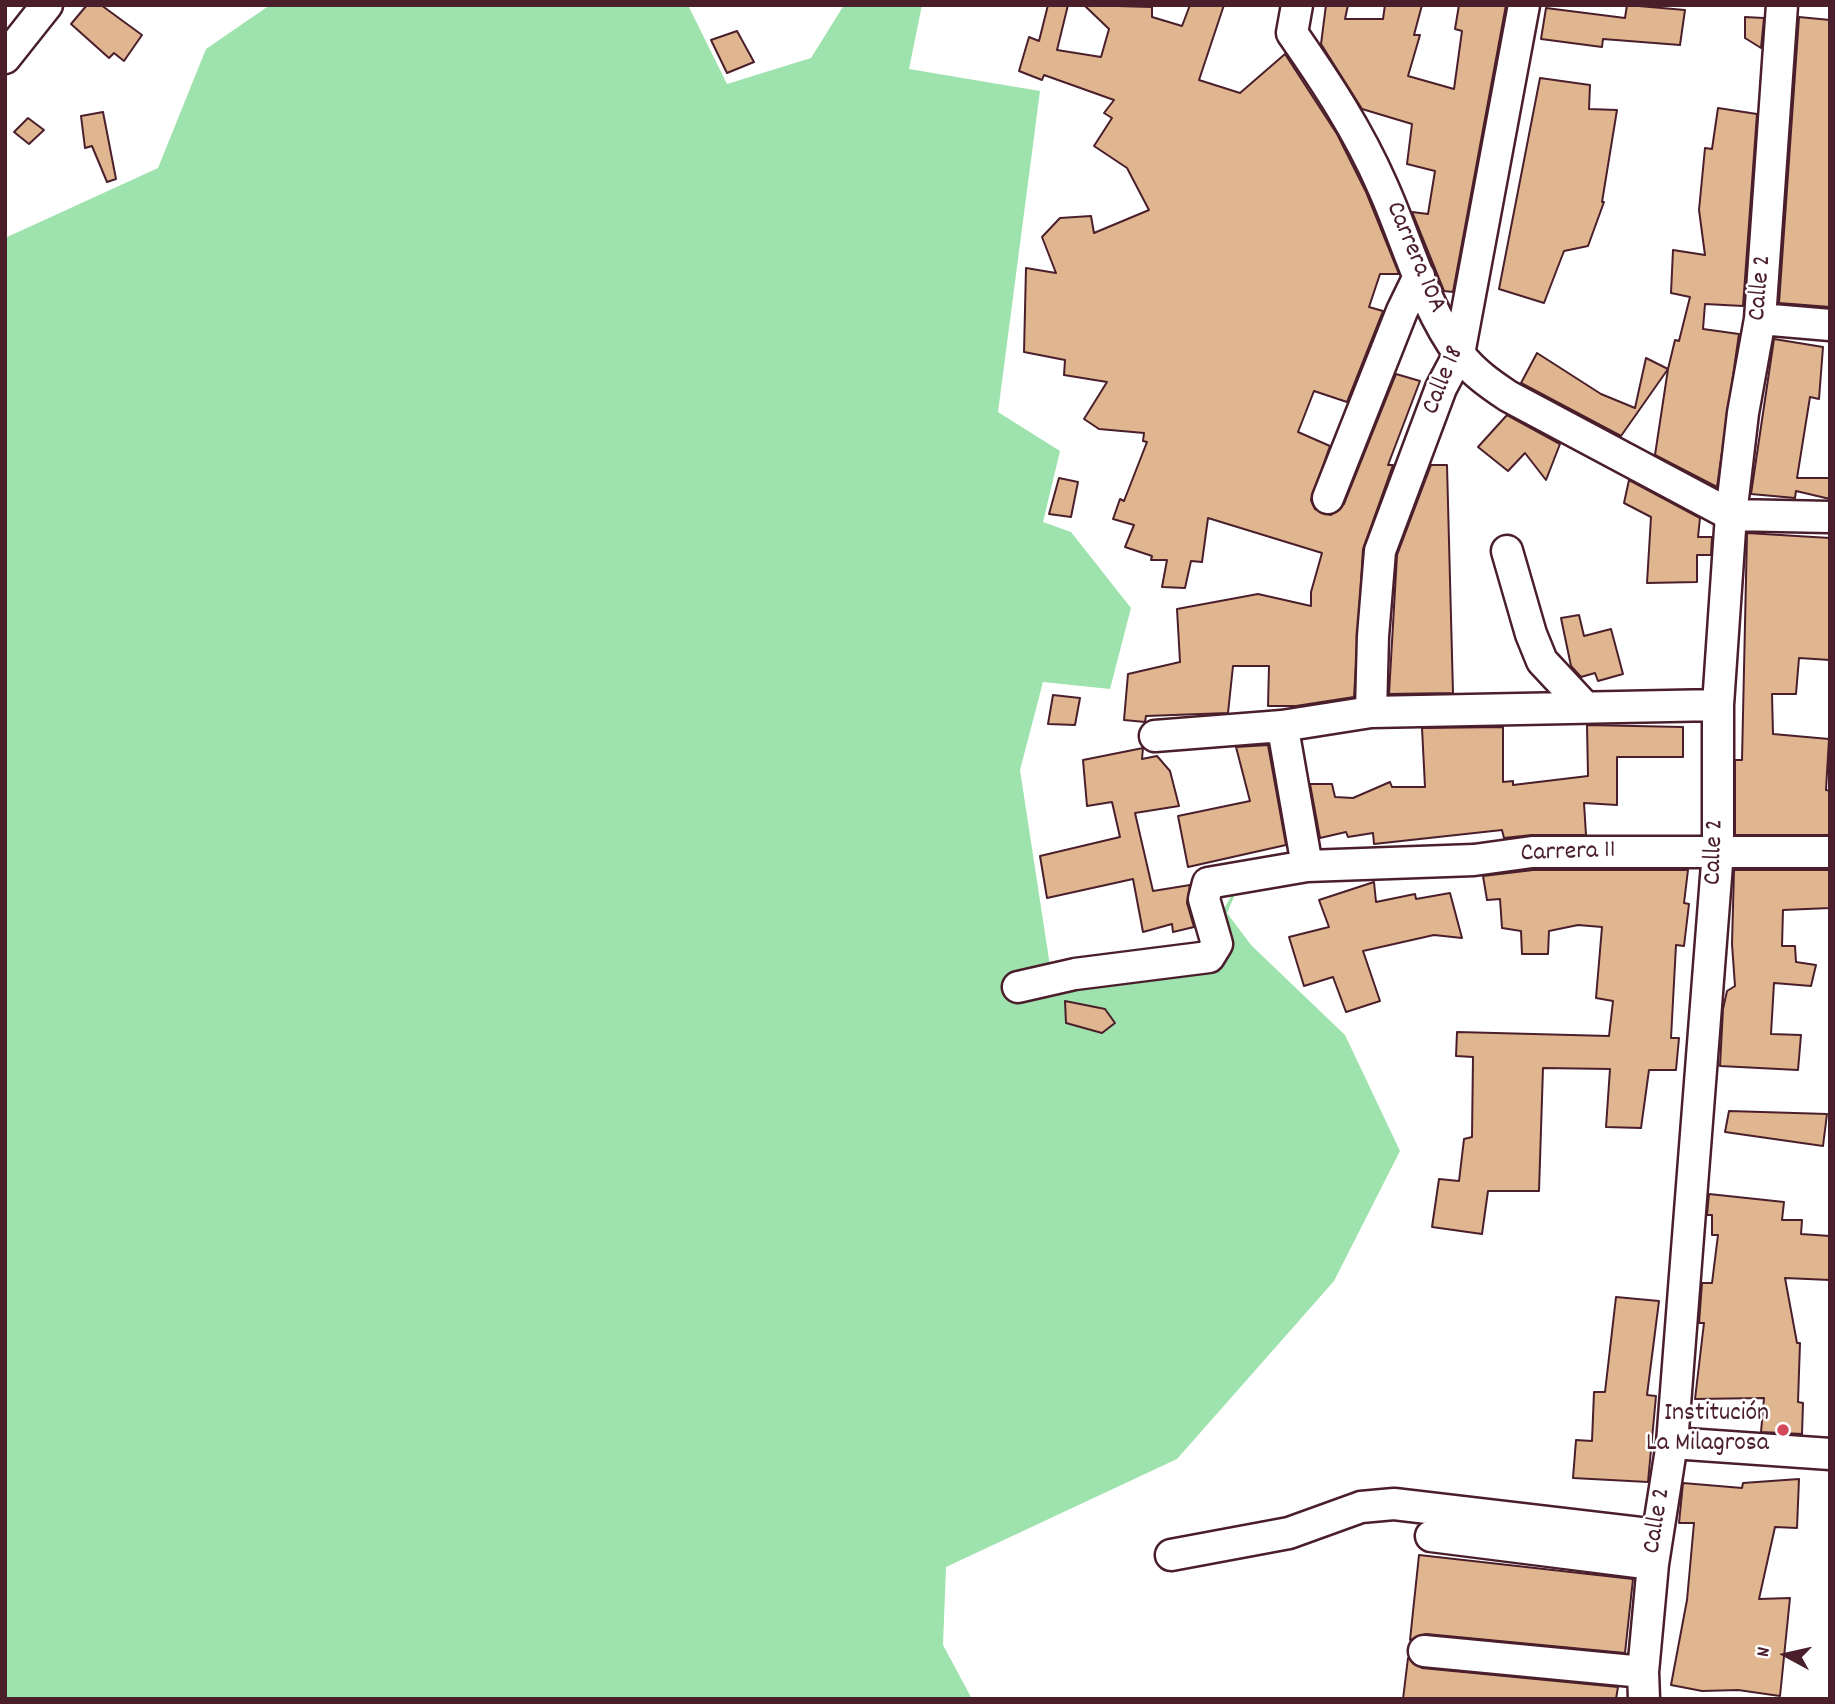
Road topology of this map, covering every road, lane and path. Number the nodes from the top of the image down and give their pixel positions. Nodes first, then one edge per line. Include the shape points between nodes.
1 (47, 5) edge
2 (1524, 5) edge
3 (1782, 5) edge
4 (1295, 19) edge
5 (5, 58) edge
6 (1419, 276) junction
7 (1760, 319) junction
8 (1830, 325) edge
9 (1459, 354) junction
10 (1328, 498) dead end
11 (1731, 514) junction
12 (1830, 517) edge
13 (1507, 551) dead end
14 (1718, 705) junction
15 (1585, 707) junction
16 (1371, 712) junction
17 (1155, 736) dead end
18 (1285, 740) dead end
19 (1718, 851) junction
20 (1830, 852) edge
21 (1307, 866) junction
22 (1018, 986) dead end
23 (1672, 1443) junction
24 (1830, 1454) edge
25 (1657, 1535) junction
26 (1431, 1536) dead end
27 (1171, 1555) dead end
28 (1653, 1564) junction
29 (1424, 1651) dead end
30 (1643, 1685) edge

1 - 5 street
2 - 9 street, Calle 18
3 - 7 street, Calle 2
4 - 6 street, Carrera 10A via 1382,184
6 - 9 street, Carrera 10A
6 - 10 street
7 - 8 street
7 - 11 street, Calle 2
9 - 11 street, Carrera 10A via 1479,376 1508,396
9 - 16 street, Calle 18 via 1441,388 1380,551
11 - 12 street
11 - 14 street, Calle 2
13 - 15 street via 1542,661
14 - 15 street
14 - 19 street, Calle 2
15 - 16 street
16 - 17 street via 1282,726
18 - 21 street
19 - 20 street, Carrera 11
19 - 21 street, Carrera 11 via 1532,852 1474,860
19 - 23 street, Calle 2
21 - 22 street, Carrera 11 via 1208,883 1204,899 1217,944 1209,957
23 - 24 street
23 - 25 street, Calle 2
25 - 27 street via 1394,1504 1361,1507 1289,1533
25 - 28 street, Calle 2
26 - 28 street
28 - 30 street, Calle 2
29 - 30 street

